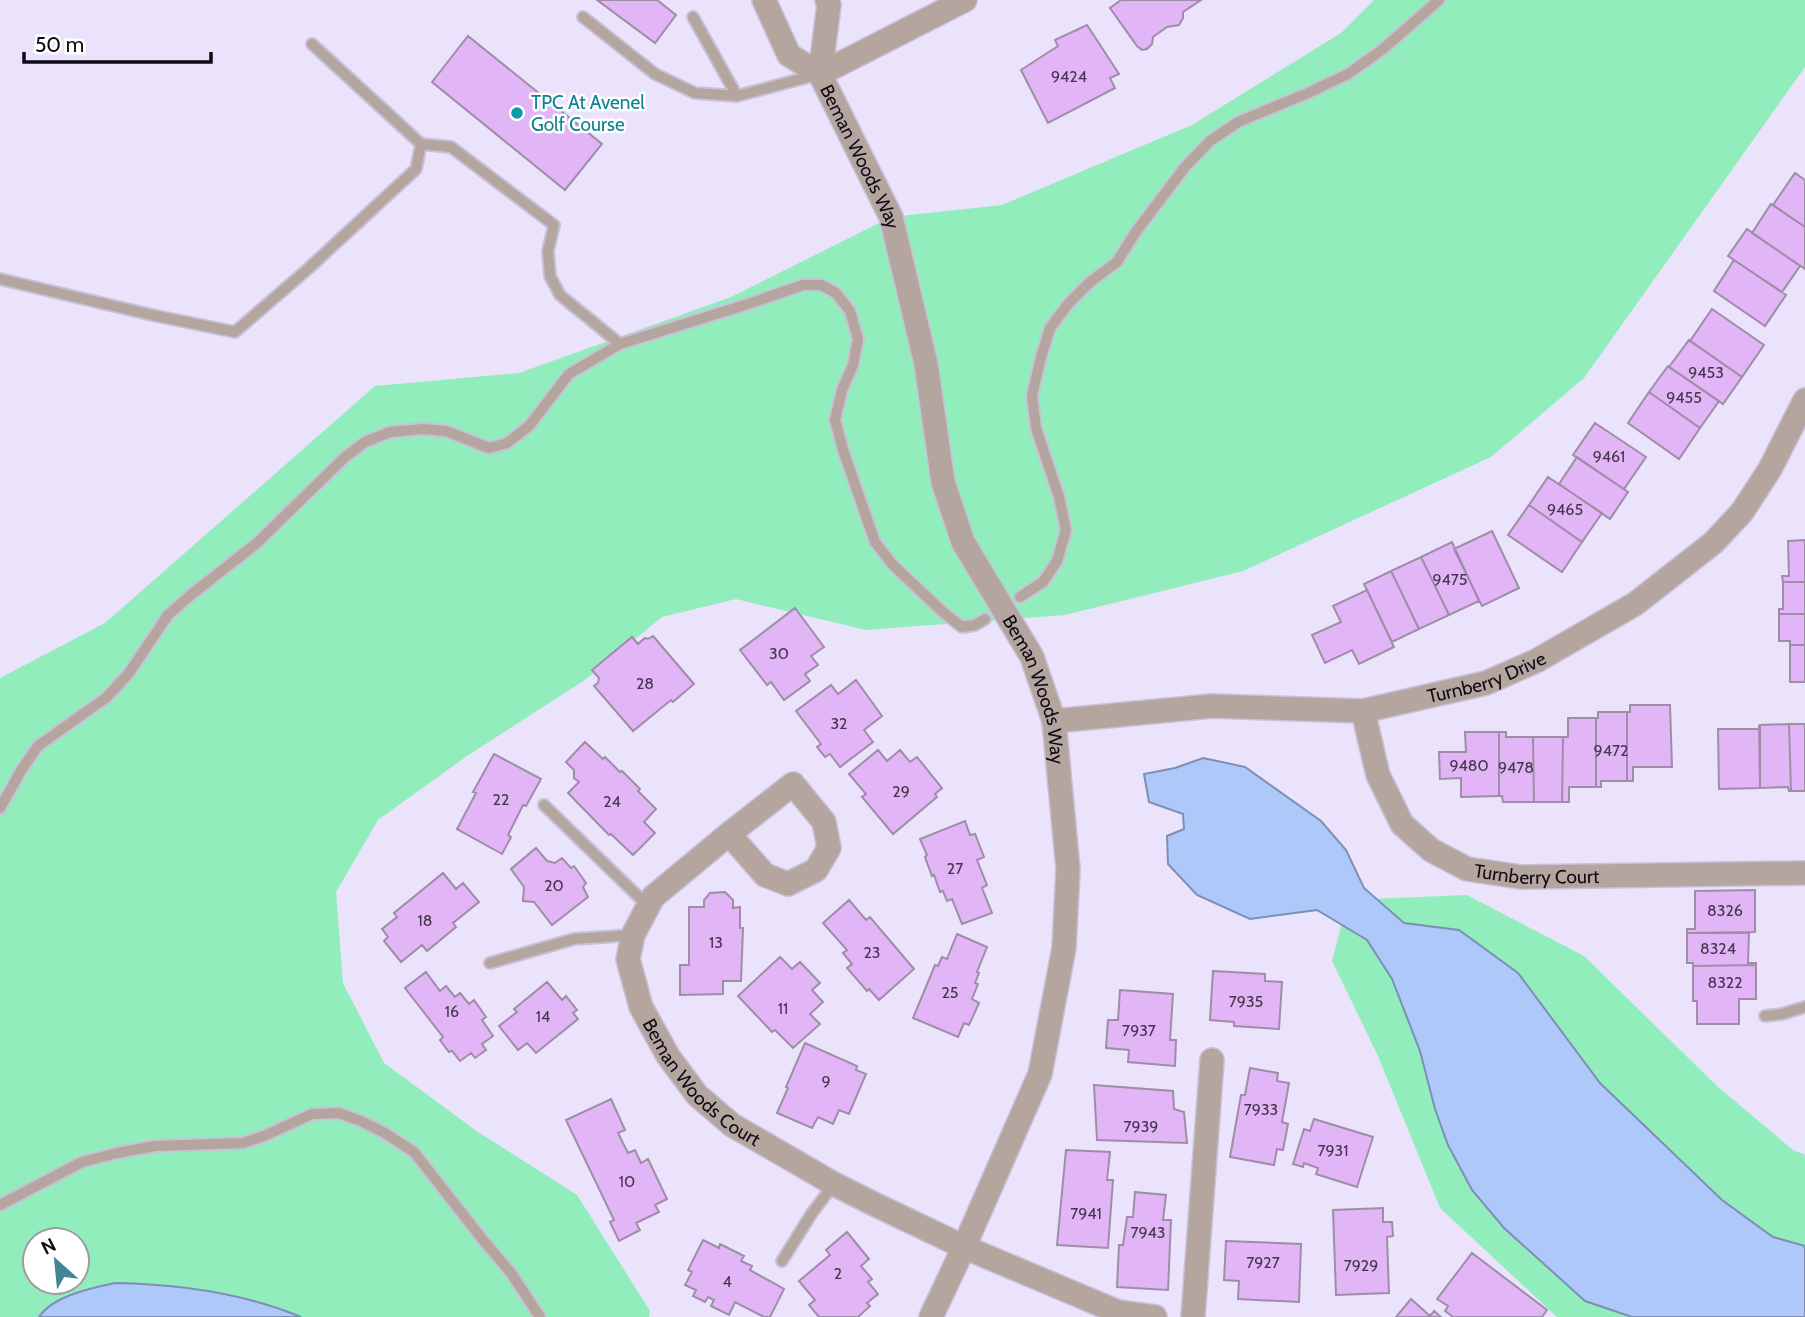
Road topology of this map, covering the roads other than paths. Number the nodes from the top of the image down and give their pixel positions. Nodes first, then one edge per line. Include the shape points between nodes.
1 (764, 0) edge
2 (827, 0) edge
3 (965, 0) edge
4 (1439, 0) edge
5 (583, 17) dead end
6 (693, 17) dead end
7 (312, 44) dead end
8 (820, 74) junction
9 (737, 96) junction
10 (421, 144) junction
11 (0, 279) edge
12 (620, 344) junction
13 (1805, 400) edge
14 (1020, 597) dead end
15 (985, 619) dead end
16 (1363, 711) junction
17 (1054, 721) junction
18 (544, 806) dead end
19 (0, 808) edge
20 (729, 834) junction
21 (1805, 873) edge
22 (648, 906) junction
23 (633, 935) junction
24 (491, 963) dead end
25 (1805, 1006) edge
26 (1765, 1016) dead end
27 (1212, 1060) dead end
28 (834, 1184) junction
29 (0, 1205) edge
30 (964, 1247) junction
31 (782, 1261) dead end
32 (540, 1317) edge
33 (931, 1317) edge
34 (1155, 1317) edge
35 (1193, 1317) edge

1 - 8 street, Beman Woods Way via 789,55
2 - 8 street, Beman Woods Way
3 - 8 street
4 - 14 lane via 1348,74 1238,122 1210,141 1185,167 1117,262 1090,282 1050,328 1032,396 1066,530 1058,561 1042,583
5 - 9 lane via 655,74 695,93
6 - 9 lane
7 - 10 lane
8 - 9 lane
8 - 17 street, Beman Woods Way via 891,217 926,364 943,482 963,542 1032,657
10 - 11 lane via 416,169 235,332
10 - 12 lane via 451,148 554,225 548,251 550,275 560,295
12 - 15 lane via 803,285 821,285 836,293 850,311 858,339 835,420 875,542 893,565 962,627
12 - 19 lane via 569,374 529,426 507,443 489,448 446,431 423,429 390,432 365,442 257,543 169,615 107,697 38,746
13 - 16 street, Turnberry Drive via 1742,512 1713,542 1635,604 1536,661 1486,683
16 - 17 street, Turnberry Drive via 1212,706
16 - 21 street, Turnberry Court via 1378,775 1402,824 1431,850 1467,869 1521,877
17 - 30 street, Beman Woods Way via 1068,869 1064,948 1040,1074
18 - 22 lane
20 - 20 street, Beman Woods Court via 765,876 788,884 816,870 829,848 824,822 793,784
20 - 22 street, Beman Woods Court
22 - 23 street, Beman Woods Court
23 - 24 lane via 574,939
23 - 28 street, Beman Woods Court via 628,959 641,1007 668,1056 697,1095 732,1125
25 - 26 lane
27 - 35 street
28 - 30 street, Beman Woods Court
28 - 31 lane
29 - 32 lane via 82,1162 155,1146 243,1143 312,1114 339,1113 414,1152 511,1273
30 - 33 street, Beman Woods Way
30 - 34 street, Beman Woods Court via 1118,1312

